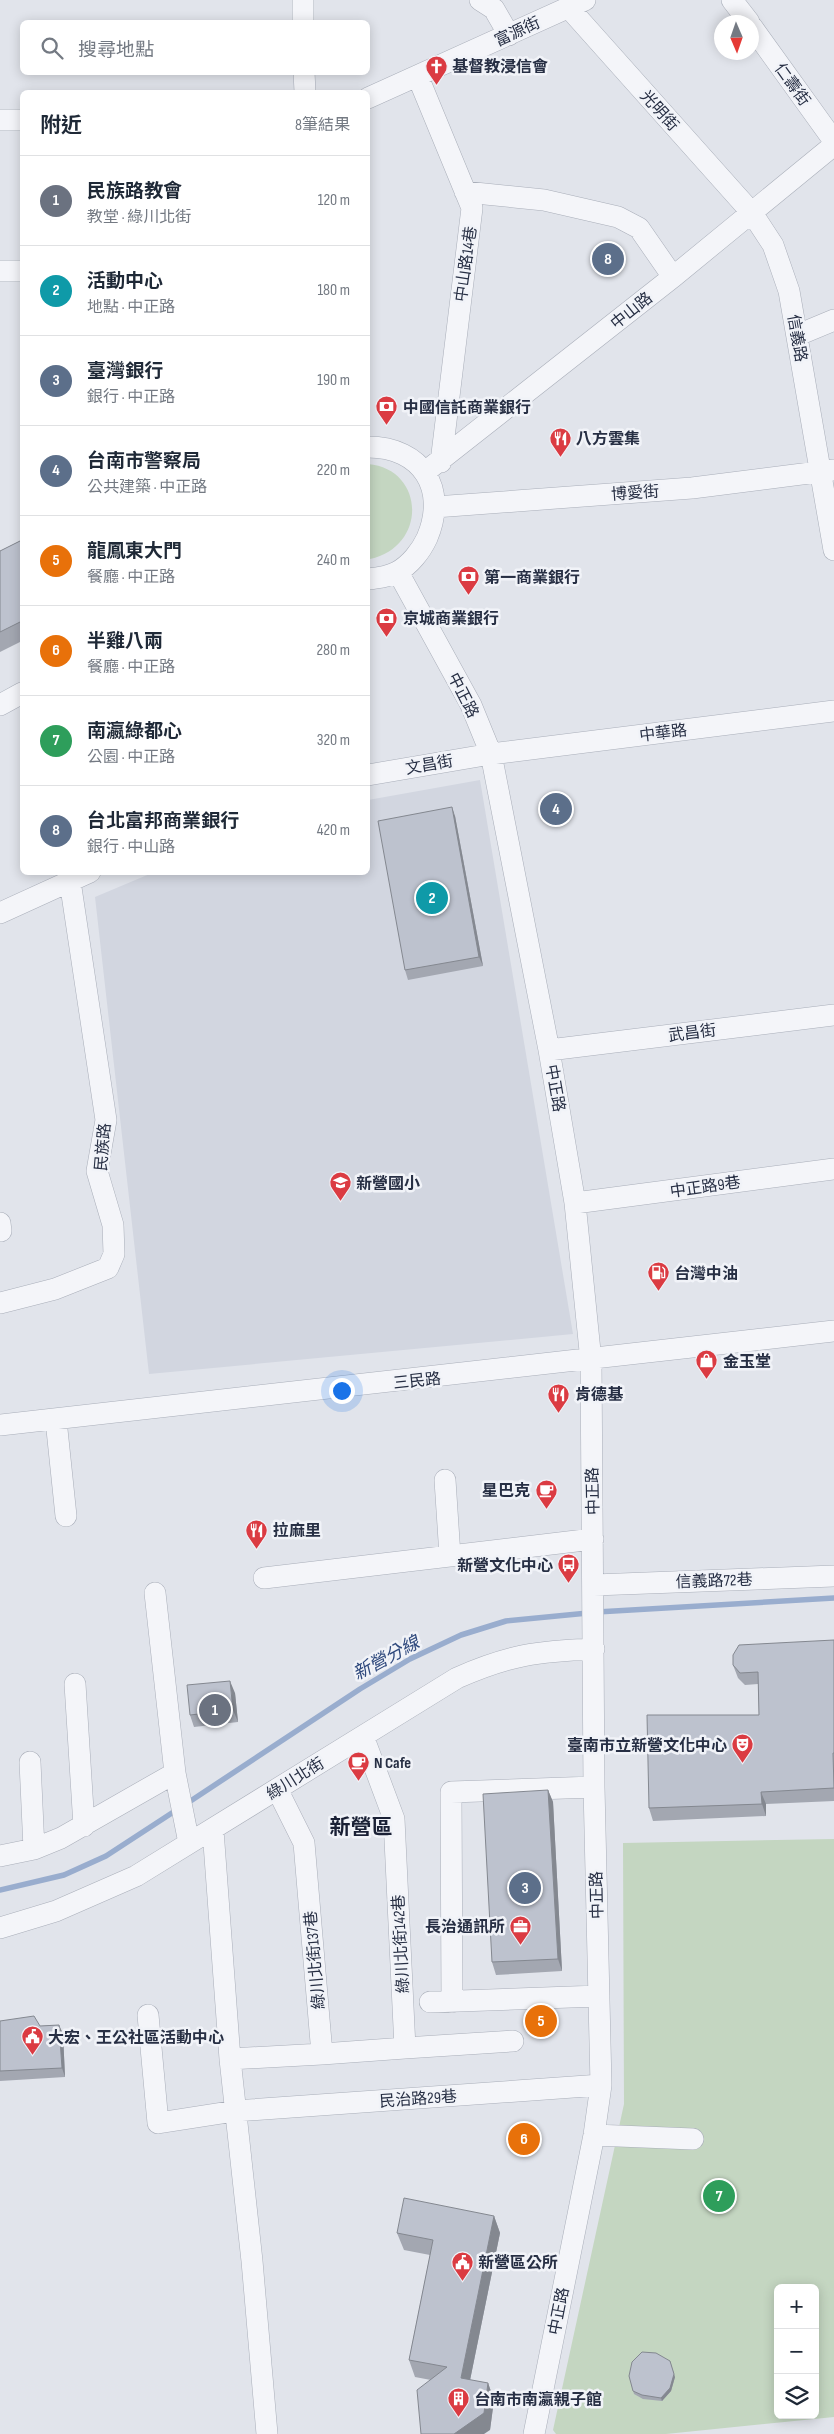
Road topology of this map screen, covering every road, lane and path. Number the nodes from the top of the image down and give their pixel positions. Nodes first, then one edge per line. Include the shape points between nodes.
1 (303, 0) edge
2 (480, 0) edge
3 (732, 0) edge
4 (577, 4) edge
5 (744, 15) edge
6 (303, 20) edge
7 (509, 35) junction
8 (759, 36) edge
9 (304, 75) edge
10 (418, 77) junction
11 (305, 90) edge
12 (370, 97) edge
13 (0, 120) edge
14 (20, 120) edge
15 (834, 141) edge
16 (834, 145) edge
17 (465, 192) junction
18 (752, 213) junction
19 (0, 271) edge
20 (20, 271) edge
21 (673, 277) junction
22 (834, 320) edge
23 (798, 335) junction
24 (370, 447) edge
25 (433, 467) junction
26 (828, 470) edge
27 (435, 507) junction
28 (834, 550) edge
29 (398, 572) junction
30 (370, 579) edge
31 (20, 694) edge
32 (0, 705) edge
33 (834, 711) edge
34 (491, 754) junction
35 (370, 775) edge
36 (83, 875) edge
37 (70, 881) junction
38 (0, 913) edge
39 (834, 1015) edge
40 (549, 1050) junction
41 (834, 1169) edge
42 (575, 1203) junction
43 (0, 1224) edge
44 (1, 1231) edge
45 (0, 1303) edge
46 (834, 1331) edge
47 (591, 1360) junction
48 (56, 1420) junction
49 (0, 1425) edge
50 (445, 1480) dead end
51 (66, 1516) dead end
52 (593, 1539) junction
53 (450, 1556) junction
54 (834, 1576) edge
55 (264, 1578) dead end
56 (594, 1591) junction
57 (155, 1593) dead end
58 (593, 1643) junction
59 (74, 1684) dead end
60 (363, 1736) junction
61 (30, 1762) dead end
62 (177, 1783) junction
63 (594, 1788) junction
64 (277, 1789) junction
65 (84, 1826) junction
66 (213, 1830) junction
67 (187, 1834) junction
68 (34, 1849) junction
69 (0, 1856) edge
70 (0, 1928) edge
71 (599, 1996) junction
72 (430, 2002) dead end
73 (452, 2002) junction
74 (148, 2015) dead end
75 (513, 2041) dead end
76 (405, 2048) junction
77 (322, 2054) junction
78 (230, 2059) junction
79 (600, 2085) junction
80 (235, 2111) junction
81 (594, 2135) junction
82 (693, 2139) dead end
83 (267, 2434) edge
84 (534, 2434) edge

1 - 6 street
2 - 7 street via 494,9
3 - 5 street
4 - 7 street, 富源街
4 - 18 street, 光明街
7 - 10 street, 富源街
8 - 15 street, 仁壽街
9 - 11 street
10 - 12 street, 富源街
10 - 17 street, 中山路14巷
13 - 14 street
16 - 18 street, 中山路
17 - 21 street via 544,200 618,217 639,228
17 - 25 street, 中山路14巷 via 472,208
18 - 21 street, 中山路
18 - 23 street, 信義路 via 774,245
19 - 20 street
21 - 25 street, 中山路
22 - 23 street
23 - 26 street, 信義路
24 - 25 street via 398,452
25 - 27 street
26 - 27 street, 博愛街 via 692,488
26 - 28 street, 信義路
27 - 29 street via 421,550
29 - 30 street
29 - 34 street, 中正路 via 471,705
31 - 32 street
33 - 34 street, 中華路
34 - 35 street, 文昌街
34 - 40 street, 中正路
36 - 37 street
37 - 38 street
37 - 45 street, 民族路 via 106,1120 97,1171 113,1225 114,1254 108,1268 55,1289
39 - 40 street, 武昌街
40 - 42 street, 中正路
41 - 42 street, 中正路9巷
42 - 47 street, 中正路
43 - 44 street
46 - 47 street, 三民路
47 - 48 street, 三民路
47 - 52 street, 中正路
48 - 49 street, 三民路
48 - 51 street
50 - 53 street
52 - 53 street
52 - 56 street, 中正路
53 - 55 street
54 - 56 street, 信義路72巷
56 - 58 street, 中正路
57 - 62 street
58 - 60 street, 綠川北街 via 492,1662 457,1678
58 - 63 street, 中正路
59 - 65 street
60 - 64 street, 綠川北街
60 - 76 street, 綠川北街142巷 via 394,1819
61 - 68 street
62 - 65 street
62 - 67 street
63 - 71 street, 中正路
63 - 73 street via 451,1792
64 - 66 street, 綠川北街
64 - 77 street, 綠川北街137巷 via 304,1843
65 - 68 street
66 - 67 street, 綠川北街
66 - 78 street
67 - 70 street, 綠川北街 via 136,1876 56,1911
68 - 69 street
71 - 73 street
71 - 79 street, 中正路
72 - 73 street
74 - 80 street, 民治路29巷 via 158,2123
75 - 76 street
76 - 77 street
77 - 78 street
78 - 80 street
79 - 80 street, 民治路29巷
79 - 81 street, 中正路
80 - 83 street
81 - 82 street
81 - 84 street, 中正路

